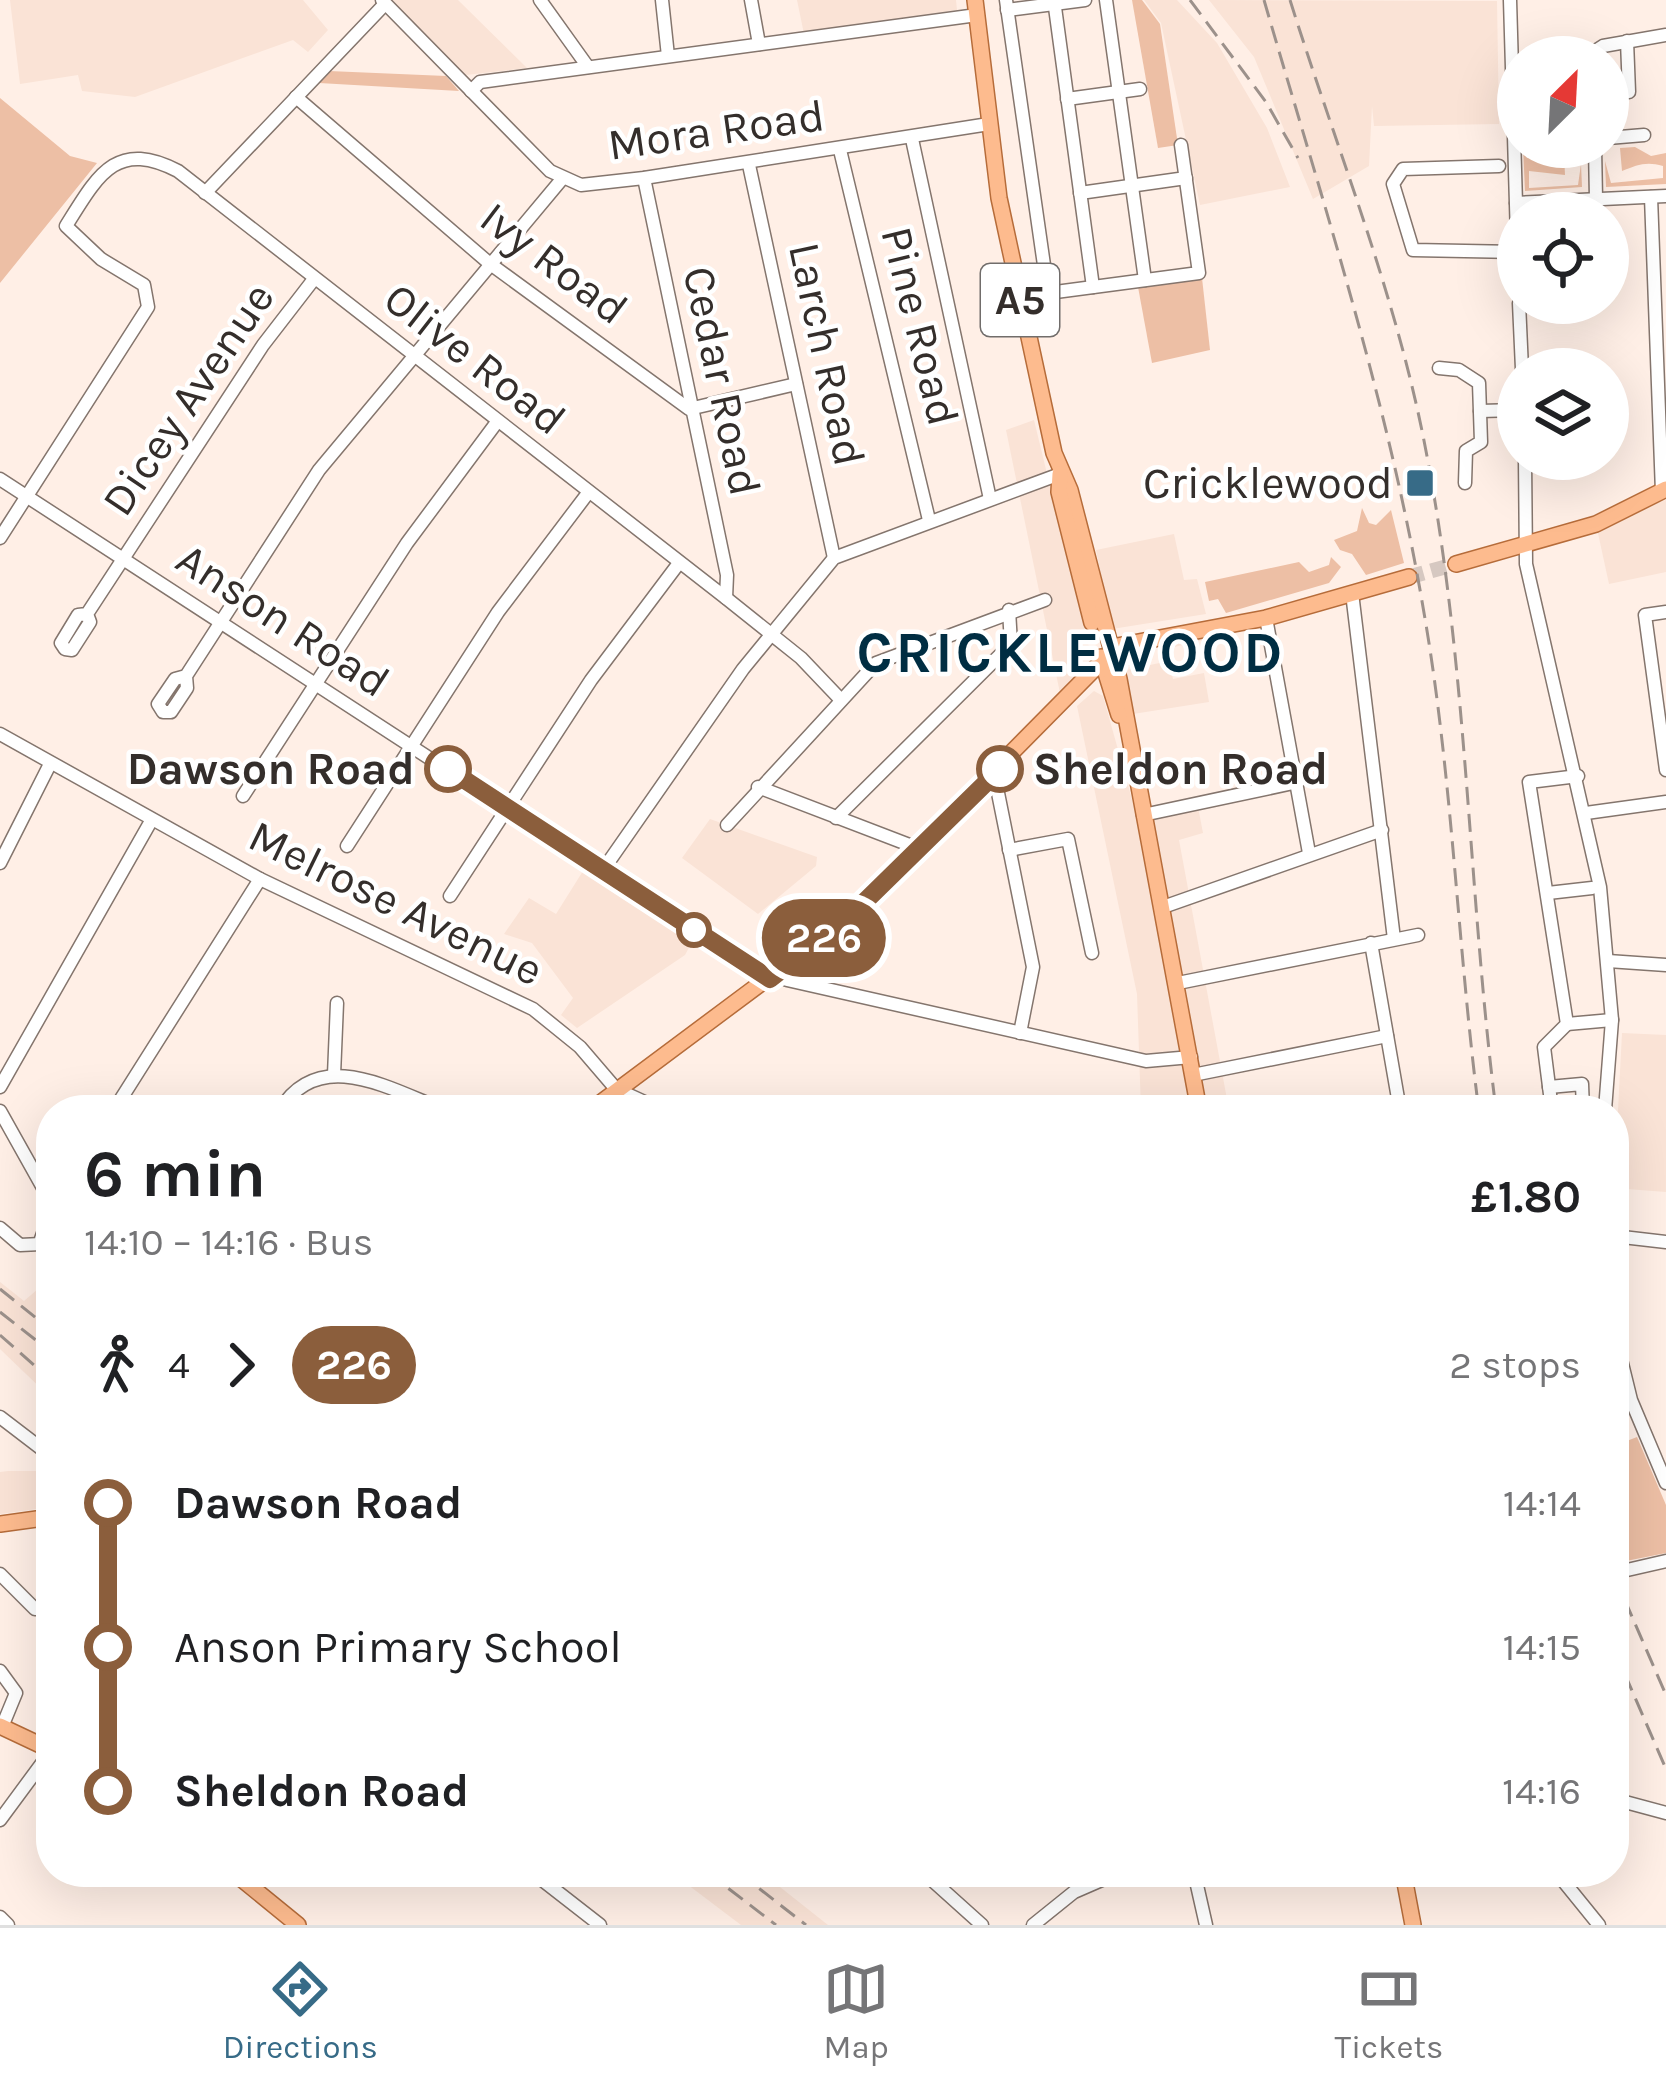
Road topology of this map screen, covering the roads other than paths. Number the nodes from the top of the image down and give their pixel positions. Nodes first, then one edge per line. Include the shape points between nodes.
1 (540, 0) edge
2 (662, 0) edge
3 (751, 0) edge
4 (1085, 0) edge
5 (1106, 0) edge
6 (1510, 0) edge
7 (1054, 2) edge
8 (382, 3) edge
9 (1006, 5) edge
10 (976, 7) edge
11 (1666, 35) edge
12 (1513, 36) edge
13 (1629, 41) edge
14 (759, 44) junction
15 (668, 56) junction
16 (588, 67) junction
17 (1140, 89) dead end
18 (471, 91) junction
19 (1120, 92) junction
20 (296, 97) junction
21 (1067, 99) junction
22 (989, 124) junction
23 (1644, 135) dead end
24 (1629, 136) edge
25 (912, 139) junction
26 (1181, 146) dead end
27 (840, 150) junction
28 (749, 165) junction
29 (1497, 166) edge
30 (562, 178) junction
31 (644, 178) junction
32 (1186, 178) junction
33 (1131, 186) junction
34 (205, 193) junction
35 (1080, 193) junction
36 (1651, 196) junction
37 (1666, 196) edge
38 (1629, 197) edge
39 (1497, 252) edge
40 (489, 263) junction
41 (314, 279) junction
42 (1145, 280) junction
43 (1093, 287) junction
44 (1048, 293) junction
45 (1020, 302) junction
46 (410, 354) junction
47 (1439, 368) dead end
48 (796, 384) junction
49 (689, 410) junction
50 (1480, 411) junction
51 (1497, 411) edge
52 (497, 422) junction
53 (1060, 474) junction
54 (0, 478) edge
55 (1525, 480) edge
56 (1465, 483) dead end
57 (1664, 490) edge
58 (588, 493) junction
59 (28, 496) junction
60 (990, 499) junction
61 (929, 520) junction
62 (0, 538) edge
63 (1524, 545) junction
64 (834, 558) junction
65 (123, 560) junction
66 (679, 563) junction
67 (1456, 564) tunnel mouth
68 (1409, 577) tunnel mouth
69 (726, 598) junction
70 (1045, 600) dead end
71 (1354, 601) junction
72 (1009, 610) junction
73 (1666, 612) edge
74 (88, 614) dead end
75 (1266, 618) junction
76 (220, 622) junction
77 (771, 634) junction
78 (1108, 663) junction
79 (186, 676) dead end
80 (315, 684) junction
81 (1661, 693) edge
82 (841, 700) junction
83 (1662, 721) edge
84 (0, 734) edge
85 (411, 745) junction
86 (50, 764) junction
87 (1666, 770) edge
88 (1578, 776) junction
89 (989, 779) junction
90 (1291, 784) junction
91 (758, 787) junction
92 (243, 796) dead end
93 (1666, 802) edge
94 (506, 807) junction
95 (1586, 813) junction
96 (1143, 815) junction
97 (836, 818) junction
98 (151, 820) junction
99 (727, 825) dead end
100 (1375, 833) junction
101 (347, 846) dead end
102 (1306, 846) junction
103 (920, 849) junction
104 (1009, 850) junction
105 (0, 863) edge
106 (603, 870) junction
107 (260, 879) junction
108 (1592, 888) dead end
109 (1548, 893) junction
110 (450, 896) dead end
111 (1171, 903) junction
112 (1418, 934) dead end
113 (1394, 939) junction
114 (1371, 943) junction
115 (1092, 953) dead end
116 (1608, 962) junction
117 (1666, 965) edge
118 (775, 975) junction
119 (1178, 983) junction
120 (337, 1004) dead end
121 (1612, 1021) junction
122 (1567, 1024) junction
123 (1020, 1033) junction
124 (1387, 1036) junction
125 (1192, 1066) junction
126 (334, 1075) junction
127 (0, 1087) edge
128 (1550, 1087) junction
129 (616, 1089) junction
130 (123, 1095) edge
131 (293, 1095) edge
132 (405, 1095) edge
133 (609, 1095) edge
134 (629, 1095) edge
135 (1197, 1095) edge
136 (1397, 1095) edge
137 (1551, 1095) edge
138 (1582, 1095) edge
139 (1606, 1095) edge
140 (0, 1111) edge
141 (36, 1179) edge
142 (0, 1228) edge
143 (1629, 1238) edge
144 (1666, 1242) edge
145 (36, 1244) edge
146 (1629, 1392) edge
147 (0, 1417) edge
148 (36, 1445) edge
149 (1666, 1483) edge
150 (36, 1519) edge
151 (0, 1524) edge
152 (1666, 1561) edge
153 (1629, 1569) edge
154 (0, 1574) edge
155 (36, 1609) edge
156 (0, 1672) edge
157 (1, 1726) edge
158 (36, 1743) edge
159 (36, 1771) edge
160 (1629, 1803) edge
161 (1666, 1813) edge
162 (0, 1820) edge
163 (251, 1887) edge
164 (551, 1887) edge
165 (940, 1887) edge
166 (1086, 1887) edge
167 (1197, 1887) edge
168 (1405, 1887) edge
169 (1568, 1887) edge
170 (0, 1917) edge
171 (8, 1925) edge
172 (298, 1925) edge
173 (599, 1925) edge
174 (982, 1925) edge
175 (1033, 1925) edge
176 (1205, 1925) edge
177 (1414, 1925) edge
178 (1599, 1925) edge

1 - 16 street
2 - 15 street
3 - 14 street
4 - 7 street
5 - 19 street
6 - 12 street
7 - 9 street
7 - 21 street
8 - 18 street, Mora Road
8 - 20 street
9 - 44 street
10 - 14 street
10 - 22 main road, A5
11 - 13 street
14 - 15 street
15 - 16 street
16 - 18 street via 480,82
17 - 19 street
18 - 30 street, Mora Road
19 - 21 street
19 - 33 street
20 - 34 street
20 - 40 street, Ivy Road
21 - 35 street
22 - 25 street, Mora Road
22 - 45 main road, A5
23 - 24 street
25 - 27 street, Mora Road
25 - 60 street
26 - 32 street
27 - 28 street, Mora Road
27 - 61 street, Pine Road
28 - 31 street, Mora Road
28 - 48 street, Larch Road
29 - 39 street via 1403,169 1393,184 1413,250
30 - 31 street, Mora Road via 581,185
30 - 40 street
31 - 49 street, Cedar Road
32 - 33 street
32 - 42 street via 1199,273
33 - 35 street
33 - 42 street
34 - 41 street, Olive Road
34 - 59 street, Olive Road via 152,158 124,157 66,226 144,286 148,307
35 - 43 street
36 - 37 street
36 - 38 street
36 - 57 street
40 - 46 street
40 - 49 street, Ivy Road
41 - 46 street, Olive Road
41 - 65 street, Dicey Avenue
42 - 43 street
43 - 44 street
44 - 45 street
45 - 53 main road, A5
46 - 52 street, Olive Road
46 - 76 street via 319,470
47 - 50 street via 1477,380
48 - 49 street
48 - 64 street, Larch Road
49 - 69 street, Cedar Road
50 - 51 street
50 - 56 street via 1481,442 1466,451
52 - 58 street, Olive Road
52 - 80 street
53 - 60 street
53 - 78 main road, A5
54 - 59 street, Anson Road
55 - 63 street
57 - 63 main road via 1596,524
58 - 66 street, Olive Road
58 - 85 street
59 - 62 street
59 - 65 street, Anson Road
60 - 61 street
61 - 64 street
63 - 67 main road
63 - 88 street
64 - 77 street
65 - 74 street, Dicey Avenue
65 - 76 street, Anson Road
66 - 69 street, Olive Road
66 - 94 street
68 - 71 main road
69 - 77 street, Olive Road
70 - 72 street
71 - 75 main road
71 - 100 street
72 - 82 street via 876,662
72 - 97 street via 1011,644
73 - 81 street via 1645,615
75 - 78 main road via 1142,642
75 - 90 street
76 - 79 street
76 - 80 street, Anson Road
77 - 82 street, Olive Road
77 - 106 street
78 - 89 main road
78 - 96 main road, A5
80 - 85 street, Anson Road
80 - 92 street
81 - 83 street
82 - 91 street
83 - 87 street
84 - 86 street, Melrose Avenue
85 - 94 street, Anson Road
85 - 101 street
86 - 98 street, Melrose Avenue
86 - 105 street
88 - 95 street
88 - 109 street via 1529,782
89 - 103 main road
89 - 104 street
90 - 96 street
90 - 102 street
91 - 97 street
91 - 99 street
93 - 95 street
94 - 106 street, Anson Road
94 - 110 street
95 - 116 street
96 - 111 main road, A5
97 - 103 street
98 - 107 street, Melrose Avenue
98 - 127 street
100 - 102 street
100 - 113 street
102 - 111 street
103 - 118 main road
104 - 115 street via 1068,838
104 - 123 street via 1033,968
106 - 118 street, Anson Road
107 - 129 street, Melrose Avenue via 533,1009
107 - 130 street
108 - 109 street
109 - 122 street
111 - 119 main road, A5
112 - 113 street
113 - 114 street
114 - 119 street
114 - 124 street
116 - 117 street
116 - 121 street
118 - 123 street, Anson Road
118 - 129 main road
119 - 125 main road, A5
120 - 126 street
121 - 122 street
121 - 139 street
122 - 128 street via 1544,1047
123 - 125 street, Anson Road
124 - 125 street, Anson Road
124 - 136 street
125 - 135 main road, A5
126 - 131 street via 304,1082
126 - 132 street
128 - 137 street
128 - 138 street via 1582,1084
129 - 133 main road
129 - 134 street
140 - 141 street
142 - 145 street via 13,1243
143 - 144 street
146 - 149 street
147 - 148 street
150 - 151 main road
152 - 153 street
154 - 155 street
156 - 157 street via 16,1694
157 - 158 main road
159 - 162 street
160 - 161 street
163 - 172 main road
164 - 173 street
165 - 174 street
166 - 175 street
167 - 176 street
168 - 177 main road
169 - 178 street
170 - 171 street

